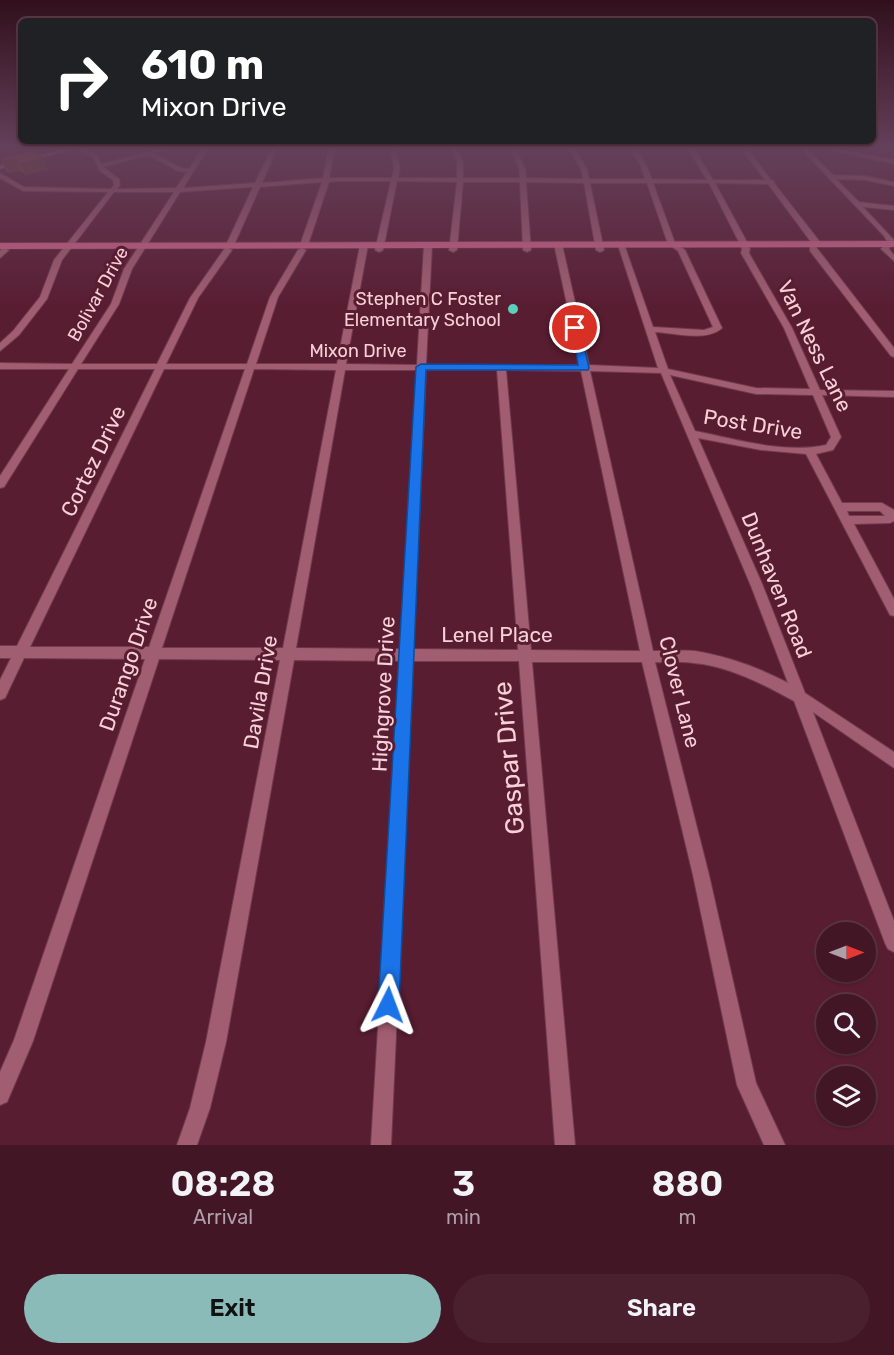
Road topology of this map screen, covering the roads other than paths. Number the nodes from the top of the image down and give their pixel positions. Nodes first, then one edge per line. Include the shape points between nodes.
1 (106, 200) edge
2 (172, 200) edge
3 (250, 200) edge
4 (320, 200) edge
5 (390, 200) edge
6 (458, 200) edge
7 (524, 200) edge
8 (590, 200) edge
9 (656, 200) edge
10 (721, 200) edge
11 (784, 200) edge
12 (854, 200) edge
13 (857, 204) junction
14 (894, 208) edge
15 (672, 244) junction
16 (891, 245) edge
17 (428, 247) junction
18 (453, 247) junction
19 (526, 247) junction
20 (558, 247) junction
21 (599, 247) junction
22 (621, 247) junction
23 (745, 247) junction
24 (815, 247) junction
25 (67, 248) junction
26 (141, 248) junction
27 (229, 248) junction
28 (303, 248) junction
29 (364, 248) junction
30 (380, 248) junction
31 (3, 250) edge
32 (681, 250) junction
33 (894, 259) edge
34 (650, 329) junction
35 (0, 348) edge
36 (894, 354) edge
37 (0, 366) edge
38 (75, 366) junction
39 (161, 366) junction
40 (251, 367) junction
41 (342, 367) junction
42 (421, 367) junction
43 (501, 368) junction
44 (584, 368) junction
45 (664, 371) junction
46 (818, 394) junction
47 (894, 394) edge
48 (690, 433) junction
49 (810, 452) junction
50 (0, 465) edge
51 (12, 465) junction
52 (0, 484) edge
53 (839, 507) junction
54 (845, 520) junction
55 (894, 611) edge
56 (0, 652) edge
57 (20, 652) junction
58 (154, 653) junction
59 (288, 654) junction
60 (406, 654) junction
61 (525, 655) junction
62 (647, 655) junction
63 (0, 694) edge
64 (800, 695) junction
65 (894, 761) edge
66 (894, 943) edge
67 (0, 1095) edge
68 (187, 1145) edge
69 (381, 1145) edge
70 (565, 1145) edge
71 (775, 1145) edge

1 - 25 street
2 - 26 street, Bolivar Drive
3 - 27 street, Cortez Drive
4 - 28 street, Durango Drive
5 - 30 street
6 - 18 street
7 - 19 street
8 - 21 street
9 - 15 street
10 - 23 street, Van Ness Lane
11 - 24 street
12 - 13 street
13 - 14 street
13 - 16 street
15 - 22 main road
15 - 23 main road
15 - 32 street
16 - 24 main road
16 - 24 main road
16 - 33 street
17 - 18 main road
17 - 30 main road
17 - 42 street, Highgrove Drive
18 - 19 main road
19 - 20 main road
20 - 21 main road
20 - 44 street, Clover Lane
21 - 22 main road
22 - 32 main road
22 - 34 street, Dunhaven Road
23 - 24 main road
23 - 24 main road
23 - 32 main road
23 - 46 street, Van Ness Lane
24 - 36 street
25 - 26 main road
25 - 31 main road
25 - 35 street via 55,265 44,297
26 - 27 main road
26 - 38 street, Bolivar Drive via 115,303
27 - 28 main road
27 - 39 street, Cortez Drive via 198,290
28 - 29 main road
28 - 40 street, Durango Drive via 277,290
29 - 30 main road
29 - 41 street, Davila Drive
32 - 34 street via 718,328 704,333
34 - 45 street, Dunhaven Road
37 - 38 street, Mixon Drive
38 - 39 street, Mixon Drive
38 - 51 street, Bolivar Drive
39 - 40 street, Mixon Drive
39 - 57 street, Cortez Drive
40 - 41 street, Mixon Drive
40 - 58 street, Durango Drive
41 - 42 street, Mixon Drive
41 - 59 street, Davila Drive
42 - 43 street, Mixon Drive
42 - 60 street, Highgrove Drive
43 - 44 street, Mixon Drive
43 - 61 street, Gaspar Drive
44 - 45 street, Mixon Drive
44 - 62 street, Clover Lane
45 - 46 street, Mixon Drive via 745,389
45 - 48 street, Dunhaven Road
46 - 47 street, Mixon Drive
46 - 49 street, Van Ness Lane via 836,437 829,448
48 - 49 street, Post Drive
48 - 64 street, Dunhaven Road
49 - 53 street
50 - 51 street
51 - 52 street, Bolivar Drive
53 - 54 street
53 - 54 street via 882,507 891,514 886,520
54 - 55 street
56 - 57 street, Lenel Place
57 - 58 street, Lenel Place
57 - 63 street, Cortez Drive
58 - 59 street, Lenel Place
58 - 67 street, Durango Drive via 23,1041
59 - 60 street, Lenel Place
59 - 68 street, Davila Drive via 216,1042 201,1108
60 - 61 street, Lenel Place
60 - 69 street, Highgrove Drive
61 - 62 street, Lenel Place
61 - 70 street, Gaspar Drive
62 - 64 street, Lenel Place via 694,657 721,663 755,673
62 - 71 street, Clover Lane via 702,875 747,1085
64 - 65 street, Lenel Place
64 - 66 street, Dunhaven Road

